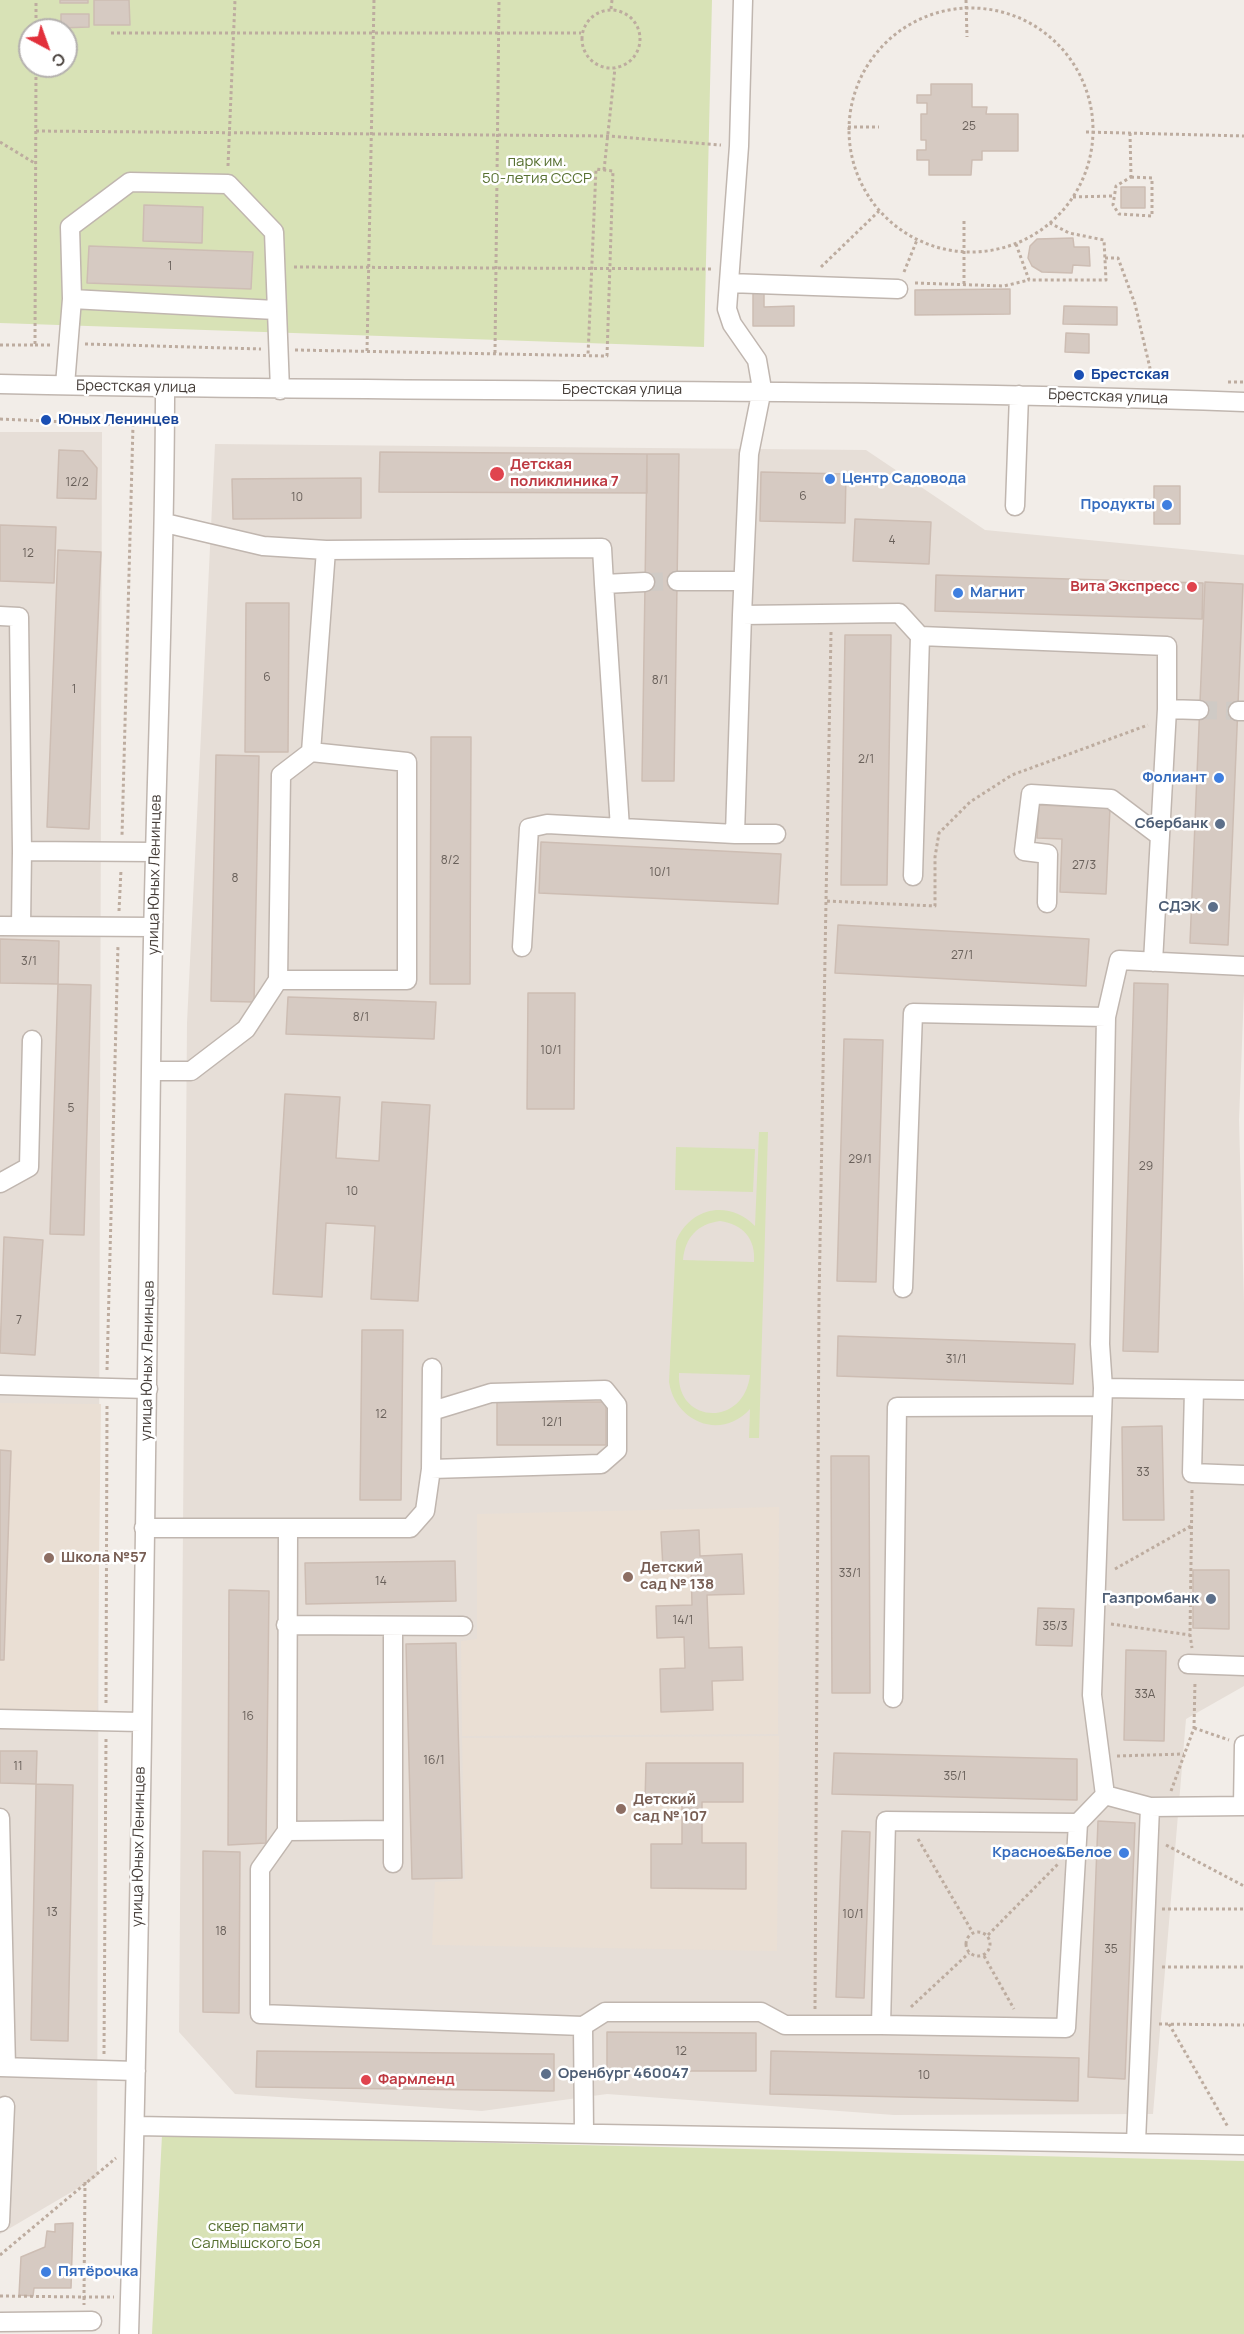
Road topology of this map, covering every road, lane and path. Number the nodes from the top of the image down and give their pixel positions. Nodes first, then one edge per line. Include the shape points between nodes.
1 (36, 0) edge
2 (235, 0) edge
3 (374, 0) edge
4 (500, 0) edge
5 (612, 0) edge
6 (743, 0) edge
7 (966, 0) edge
8 (966, 8) junction
9 (611, 9) junction
10 (36, 18) edge
11 (111, 33) dead end
12 (234, 33) junction
13 (373, 33) junction
14 (499, 33) junction
15 (581, 33) junction
16 (968, 37) dead end
17 (615, 68) junction
18 (36, 78) edge
19 (848, 127) junction
20 (879, 127) dead end
21 (36, 131) junction
22 (1086, 132) dead end
23 (1093, 132) junction
24 (230, 133) junction
25 (1130, 133) junction
26 (371, 134) junction
27 (498, 135) junction
28 (608, 136) junction
29 (1244, 136) edge
30 (0, 142) edge
31 (739, 146) junction
32 (36, 164) junction
33 (604, 170) junction
34 (1131, 177) junction
35 (228, 184) junction
36 (1112, 196) junction
37 (1073, 197) junction
38 (879, 211) junction
39 (964, 221) dead end
40 (1050, 223) junction
41 (917, 240) junction
42 (1016, 243) junction
43 (964, 252) junction
44 (1105, 258) junction
45 (274, 267) junction
46 (368, 267) junction
47 (496, 268) junction
48 (591, 269) junction
49 (609, 269) junction
50 (729, 276) junction
51 (1029, 280) junction
52 (964, 284) junction
53 (807, 285) junction
54 (899, 285) junction
55 (72, 299) junction
56 (275, 310) junction
57 (68, 344) junction
58 (0, 345) edge
59 (35, 345) junction
60 (277, 350) junction
61 (367, 351) junction
62 (495, 353) junction
63 (588, 355) junction
64 (1154, 383) dead end
65 (0, 384) edge
66 (65, 386) junction
67 (165, 388) junction
68 (762, 389) junction
69 (280, 390) junction
70 (1018, 395) junction
71 (1244, 402) edge
72 (0, 419) edge
73 (1015, 506) dead end
74 (165, 523) junction
75 (326, 550) junction
76 (743, 580) junction
77 (677, 581) tunnel mouth
78 (645, 582) tunnel mouth
79 (604, 584) junction
80 (742, 615) junction
81 (0, 616) edge
82 (920, 636) junction
83 (1167, 709) junction
84 (1199, 710) tunnel mouth
85 (311, 752) junction
86 (620, 828) junction
87 (735, 834) junction
88 (776, 834) dead end
89 (1160, 836) junction
90 (22, 851) junction
91 (121, 851) junction
92 (155, 852) junction
93 (913, 876) dead end
94 (826, 901) dead end
95 (1047, 903) dead end
96 (0, 926) edge
97 (21, 926) junction
98 (119, 927) junction
99 (153, 927) junction
100 (522, 946) dead end
101 (1153, 962) junction
102 (1244, 966) edge
103 (278, 980) junction
104 (1106, 1017) junction
105 (32, 1040) dead end
106 (151, 1071) junction
107 (0, 1183) edge
108 (903, 1288) dead end
109 (432, 1368) dead end
110 (0, 1385) edge
111 (107, 1389) junction
112 (148, 1389) junction
113 (1194, 1390) junction
114 (1244, 1390) edge
115 (1102, 1397) junction
116 (432, 1411) junction
117 (431, 1469) junction
118 (1192, 1473) junction
119 (1244, 1474) edge
120 (1191, 1526) junction
121 (144, 1528) junction
122 (288, 1530) junction
123 (1095, 1580) junction
124 (1094, 1621) junction
125 (286, 1625) junction
126 (393, 1626) junction
127 (463, 1626) dead end
128 (1190, 1635) junction
129 (1192, 1665) junction
130 (1244, 1666) edge
131 (893, 1698) dead end
132 (0, 1719) edge
133 (106, 1721) junction
134 (141, 1722) junction
135 (1194, 1728) junction
136 (1244, 1745) edge
137 (1184, 1754) junction
138 (1101, 1757) junction
139 (1105, 1795) junction
140 (1243, 1806) edge
141 (1158, 1807) junction
142 (0, 1818) edge
143 (907, 1821) junction
144 (1078, 1823) junction
145 (393, 1830) junction
146 (287, 1831) junction
147 (1148, 1836) junction
148 (1076, 1845) junction
149 (393, 1863) dead end
150 (1244, 1886) edge
151 (1145, 1909) junction
152 (1244, 1910) edge
153 (973, 1933) junction
154 (987, 1935) junction
155 (969, 1953) junction
156 (984, 1956) junction
157 (1142, 1966) junction
158 (1244, 1967) edge
159 (1139, 2024) junction
160 (1169, 2024) junction
161 (815, 2025) junction
162 (1244, 2025) edge
163 (583, 2026) junction
164 (886, 2026) junction
165 (1023, 2027) junction
166 (3, 2067) edge
167 (104, 2070) junction
168 (136, 2071) junction
169 (5, 2106) dead end
170 (584, 2133) junction
171 (135, 2135) junction
172 (1136, 2142) junction
173 (1241, 2145) edge
174 (85, 2182) junction
175 (0, 2222) edge
176 (0, 2255) edge
177 (0, 2296) edge
178 (84, 2297) junction
179 (130, 2298) junction
180 (88, 2321) joint
181 (0, 2322) edge
182 (129, 2334) edge

1 - 10 path
2 - 12 path
3 - 13 path
4 - 14 path
5 - 9 path
6 - 31 street
7 - 8 path
8 - 16 path
8 - 19 path via 936,13 908,25 884,44 865,68 853,96
8 - 23 path via 999,11 1030,23 1056,43 1076,69 1089,99
9 - 15 path via 598,12
9 - 17 path via 634,20 640,37 635,55 627,64
11 - 12 path
12 - 13 path
12 - 24 path
13 - 14 path
13 - 26 path
14 - 15 path
14 - 27 path
15 - 17 path via 582,47 589,60 601,67
17 - 28 path
18 - 21 path
19 - 20 path
19 - 38 path via 851,157 862,186
21 - 24 path
21 - 32 path
22 - 23 path
23 - 25 path
23 - 37 path via 1090,155
24 - 26 path
24 - 35 path
25 - 29 path
25 - 34 path
26 - 27 path
26 - 46 path
27 - 28 path
27 - 47 path
28 - 31 path
28 - 33 path
30 - 32 path
31 - 50 street
32 - 59 path
33 - 48 path via 596,169
33 - 49 path via 613,171
34 - 36 path via 1116,186
34 - 36 path via 1152,178 1152,216 1119,214
35 - 45 street via 274,232
35 - 55 street via 130,182 70,227
36 - 37 path
37 - 40 path
38 - 41 path via 896,228
38 - 53 path
39 - 43 path
40 - 42 path
40 - 44 path via 1069,233 1104,240
41 - 43 path
41 - 54 path
42 - 43 path via 990,251
42 - 51 path
43 - 52 path
44 - 51 path via 1106,280
44 - 64 path via 1118,258 1135,304
45 - 46 path
45 - 56 street
46 - 47 path
46 - 61 path
47 - 48 path
47 - 62 path
48 - 49 path
48 - 63 path
49 - 50 path
49 - 63 path via 607,356
50 - 53 street
50 - 68 street via 728,309 732,324 757,360
51 - 52 path via 1004,286
52 - 54 path
53 - 54 street
55 - 56 street
55 - 57 street
56 - 60 street
57 - 59 path
57 - 60 path
57 - 66 street
58 - 59 path
60 - 61 path
60 - 69 street
61 - 62 path
62 - 63 path
65 - 66 street, Брестская улица
66 - 67 street, Брестская улица
67 - 69 street, Брестская улица
67 - 74 street, улица Юных Ленинцев
68 - 69 street, Брестская улица
68 - 70 street, Брестская улица
68 - 76 street via 749,454
70 - 71 street, Брестская улица
70 - 73 street
72 - 91 path via 133,425
74 - 75 street via 262,546
74 - 92 street, улица Юных Ленинцев
75 - 79 street via 602,548
75 - 85 street
76 - 77 street
76 - 80 street
78 - 79 street
79 - 86 street
80 - 82 street via 899,613
80 - 87 street
81 - 90 street via 19,617
82 - 83 street via 1167,646
82 - 93 street
83 - 84 street
83 - 89 street
85 - 103 street via 281,775
85 - 103 street via 407,762 407,980
86 - 87 street
86 - 100 street via 547,824 529,828
87 - 88 street
89 - 95 street via 1111,799 1031,794 1024,851 1048,854
89 - 101 street
90 - 91 street
90 - 97 street
91 - 92 street
91 - 98 path
92 - 99 street, улица Юных Ленинцев
94 - 161 path
96 - 97 street
97 - 98 street
98 - 99 street
98 - 111 path
99 - 106 street, улица Юных Ленинцев
101 - 102 street
101 - 104 street via 1119,960
103 - 106 street via 246,1029 191,1071
104 - 108 street via 913,1013
104 - 115 street
105 - 107 street via 29,1167
106 - 112 street, улица Юных Ленинцев
109 - 116 street
110 - 111 street
111 - 112 street
111 - 133 path
112 - 121 street, улица Юных Ленинцев
113 - 114 street
113 - 115 street
113 - 118 street
115 - 123 street
115 - 131 street via 897,1407
116 - 117 street
116 - 117 street via 491,1394 605,1390 617,1406 617,1450 601,1464
117 - 122 street via 425,1511 410,1528
118 - 119 street
118 - 120 path
120 - 123 path
120 - 128 path
121 - 122 street
121 - 134 street, улица Юных Ленинцев
122 - 125 street
123 - 124 street
124 - 128 path
124 - 138 street via 1092,1695
125 - 126 street
125 - 146 street
126 - 127 street
126 - 145 street
128 - 129 path
129 - 130 street
129 - 135 path
132 - 133 street
133 - 134 street
133 - 167 path
134 - 168 street, улица Юных Ленинцев
135 - 136 path
135 - 137 path
136 - 140 street
137 - 138 path
137 - 141 path
138 - 139 street
139 - 141 street
139 - 144 street
140 - 141 street
141 - 147 street
142 - 166 street
143 - 144 street
143 - 153 path
143 - 164 street via 886,1821
144 - 148 street
145 - 146 street
145 - 149 street
146 - 163 street via 260,1869 260,2014
147 - 150 path
147 - 151 street
148 - 154 path
148 - 165 street via 1066,2028
151 - 152 path
151 - 157 street
153 - 154 path
153 - 155 path via 967,1938
154 - 156 path via 990,1950
155 - 156 path
155 - 164 path
156 - 165 path
157 - 158 path
157 - 159 street
159 - 160 path
159 - 172 street
160 - 162 path
160 - 173 path
161 - 163 street via 785,2025 761,2012 605,2012
161 - 164 street
163 - 170 street
164 - 165 street
166 - 167 street
167 - 168 street
168 - 171 street, улица Юных Ленинцев
169 - 175 street
170 - 171 street
170 - 172 street
171 - 174 path
171 - 179 street, улица Юных Ленинцев
172 - 173 street
174 - 176 path
174 - 178 path
177 - 178 path
178 - 179 path
178 - 180 path
179 - 182 street, улица Юных Ленинцев
180 - 181 street

